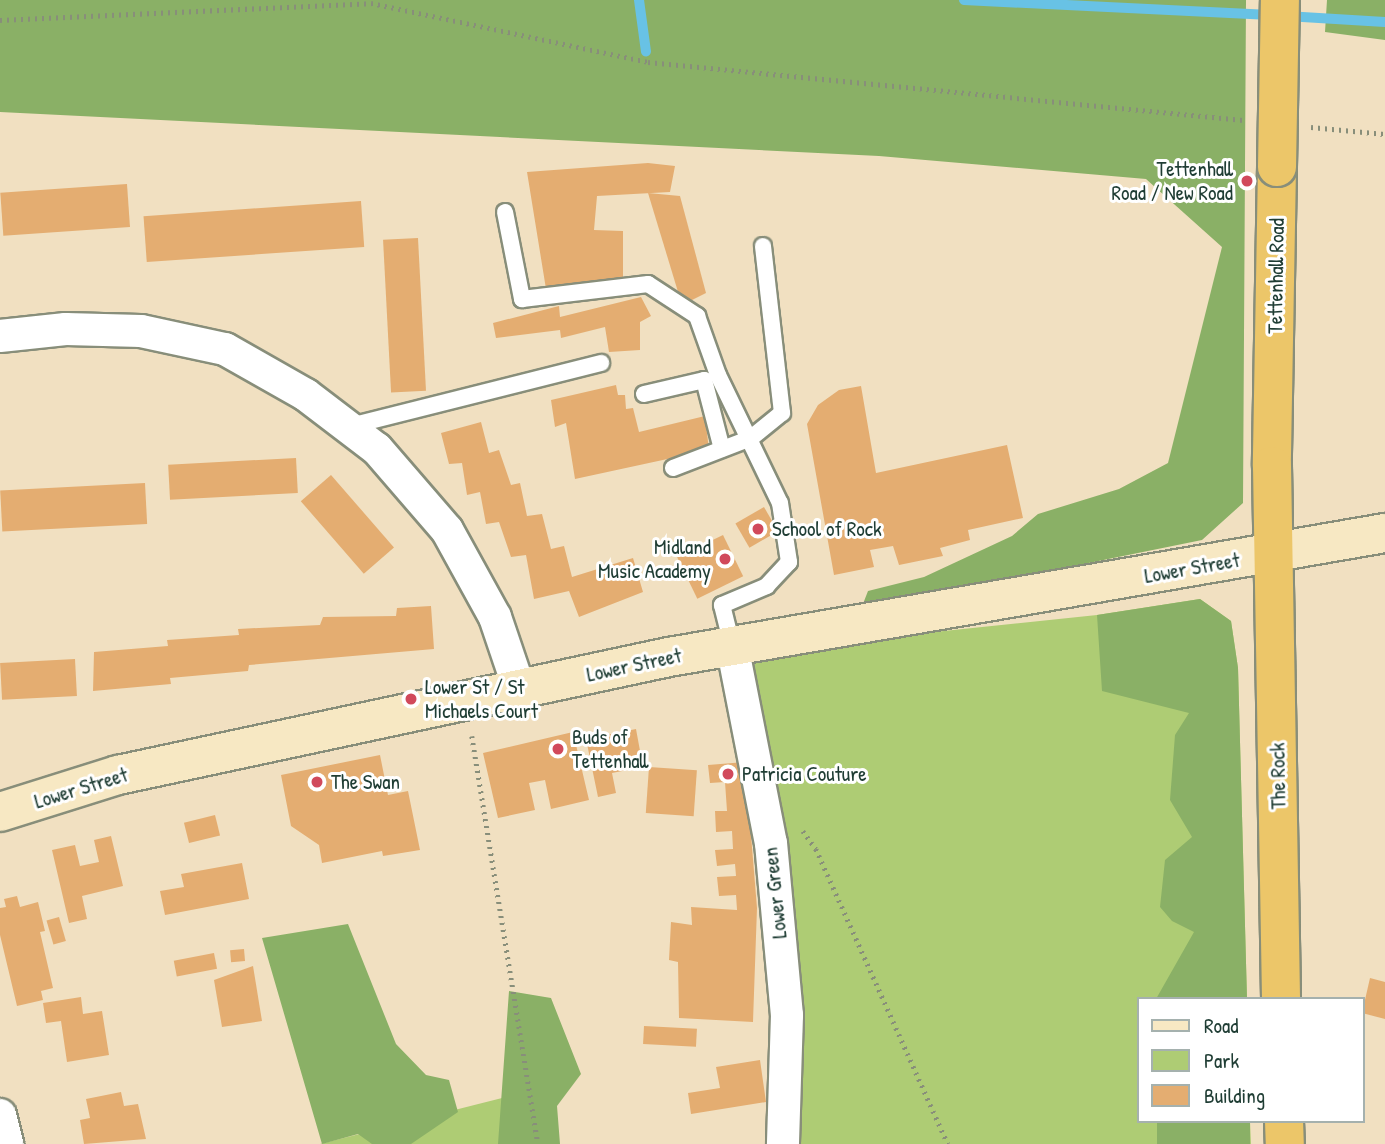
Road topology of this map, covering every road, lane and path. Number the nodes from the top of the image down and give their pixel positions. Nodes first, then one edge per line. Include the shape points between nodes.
1 (1280, 0) edge
2 (0, 20) edge
3 (1246, 120) dead end
4 (1301, 126) dead end
5 (1385, 134) edge
6 (505, 212) dead end
7 (763, 246) dead end
8 (0, 336) edge
9 (601, 363) dead end
10 (644, 394) dead end
11 (350, 426) junction
12 (751, 438) junction
13 (722, 449) junction
14 (673, 468) dead end
15 (1385, 533) edge
16 (1275, 552) junction
17 (732, 645) junction
18 (520, 691) junction
19 (466, 704) junction
20 (0, 812) edge
21 (801, 828) dead end
22 (1282, 997) edge
23 (0, 1115) edge
24 (1284, 1123) edge
25 (7, 1144) edge
26 (538, 1144) edge
27 (783, 1144) edge
28 (948, 1144) edge
29 (1285, 1144) edge

1 - 16 highway, Tettenhall Road, bridge
2 - 3 path via 372,3 648,62
4 - 5 path
6 - 12 lane via 522,299 648,284 697,316 718,376
7 - 12 lane via 782,413
8 - 11 street via 66,329 141,331 225,349 306,394
9 - 11 lane
10 - 13 lane via 704,380
11 - 18 street via 408,482 447,530 495,617
12 - 13 lane
12 - 17 lane via 780,503 789,562 767,586 722,605
13 - 14 lane
15 - 16 street, Lower Street
16 - 17 street, Lower Street
16 - 22 highway, The Rock
17 - 18 street, Lower Street
17 - 27 street, Lower Green via 771,843 787,1015
18 - 19 street, Lower Street
19 - 20 street, Lower Street via 118,775
19 - 26 path
21 - 28 path via 816,849
23 - 25 street
24 - 29 highway

